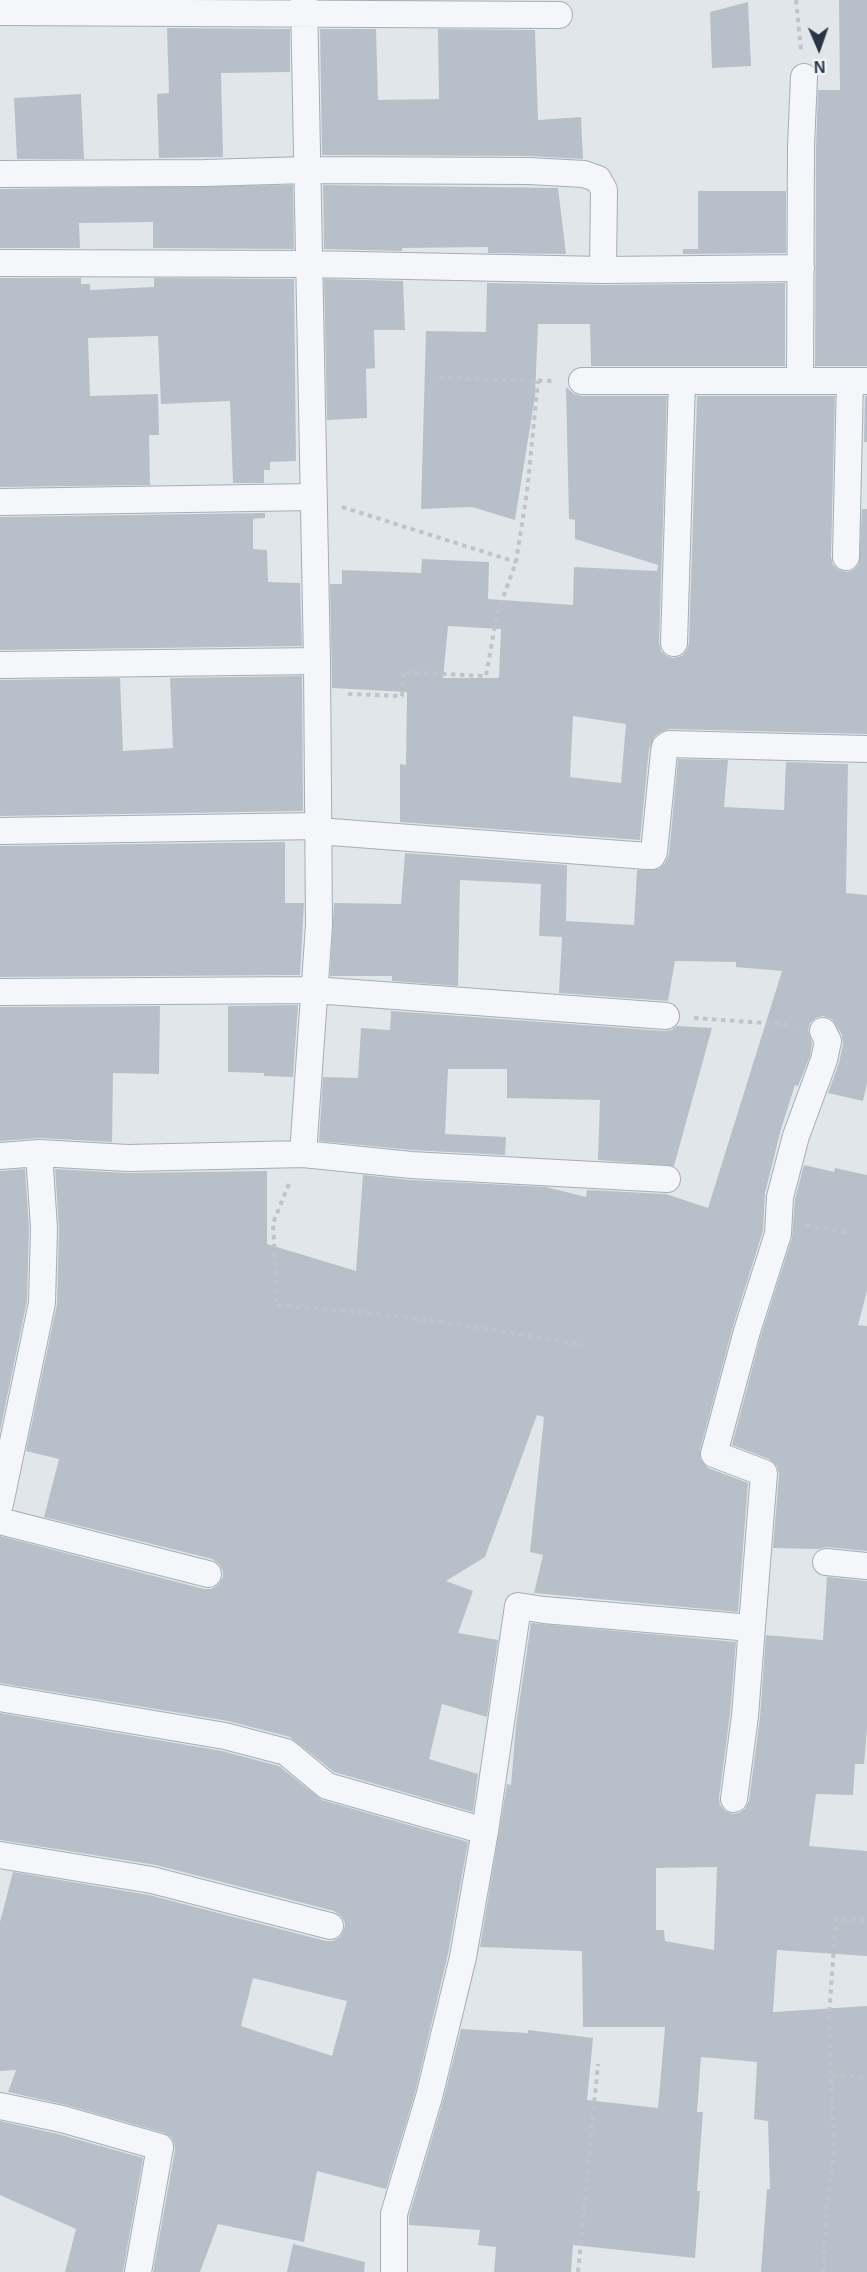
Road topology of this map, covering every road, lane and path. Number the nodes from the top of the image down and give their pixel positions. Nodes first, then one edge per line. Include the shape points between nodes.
1 (796, 0) edge
2 (303, 7) edge
3 (0, 12) edge
4 (559, 15) dead end
5 (804, 77) joint
6 (307, 170) junction
7 (0, 174) edge
8 (0, 263) edge
9 (309, 264) junction
10 (801, 268) junction
11 (603, 270) junction
12 (439, 378) dead end
13 (538, 381) junction
14 (582, 381) joint
15 (682, 381) junction
16 (800, 381) junction
17 (859, 381) edge
18 (313, 497) junction
19 (0, 502) edge
20 (846, 557) dead end
21 (516, 562) junction
22 (674, 643) dead end
23 (317, 661) junction
24 (0, 665) edge
25 (317, 693) junction
26 (867, 749) edge
27 (318, 828) junction
28 (0, 831) edge
29 (314, 990) junction
30 (0, 992) edge
31 (666, 1016) joint
32 (823, 1031) joint
33 (39, 1153) junction
34 (303, 1154) junction
35 (0, 1156) edge
36 (667, 1179) dead end
37 (779, 1220) junction
38 (850, 1233) dead end
39 (583, 1346) dead end
40 (5, 1453) edge
41 (0, 1504) edge
42 (0, 1521) edge
43 (826, 1562) dead end
44 (867, 1566) edge
45 (208, 1574) dead end
46 (751, 1628) junction
47 (0, 1698) edge
48 (734, 1799) dead end
49 (485, 1831) junction
50 (0, 1855) edge
51 (867, 1920) edge
52 (330, 1926) dead end
53 (598, 2064) dead end
54 (831, 2076) junction
55 (867, 2077) edge
56 (0, 2106) edge
57 (138, 2272) edge
58 (394, 2272) edge
59 (578, 2272) edge
60 (824, 2272) edge

1 - 5 path
2 - 3 street
2 - 4 street
2 - 6 street
5 - 10 street
6 - 7 street
6 - 9 street
6 - 11 street via 584,174 598,179 604,190
8 - 9 street
9 - 11 street
9 - 18 street
10 - 11 street
10 - 16 street
12 - 13 path
13 - 14 path
13 - 21 path
14 - 15 street
15 - 16 street
15 - 22 street
16 - 17 street
17 - 20 street
18 - 19 street
18 - 21 path
18 - 23 street
21 - 25 path via 498,614 486,676 403,672 402,696
23 - 24 street
23 - 25 street
25 - 27 street
26 - 27 street via 669,744 664,753 652,856
27 - 28 street
27 - 29 street via 319,925
29 - 30 street
29 - 31 street
29 - 34 street
31 - 32 path via 803,1026
32 - 37 street via 828,1041 824,1060 796,1136 780,1197
33 - 34 street via 128,1158
33 - 35 street
33 - 40 street via 44,1228 42,1303
34 - 36 street via 411,1165
34 - 39 path via 273,1223 277,1306 341,1310 502,1331
37 - 38 path
37 - 46 street via 714,1454 764,1473
40 - 41 street
42 - 45 street
43 - 44 street
46 - 48 street
46 - 49 street via 519,1606
47 - 49 street via 225,1736 286,1752 327,1786
49 - 58 street via 464,1957 429,2097 394,2214
50 - 52 street via 152,1880
51 - 54 path via 836,1918 829,2016
53 - 59 path
54 - 55 path
54 - 60 path via 834,2154
56 - 57 street via 160,2147

